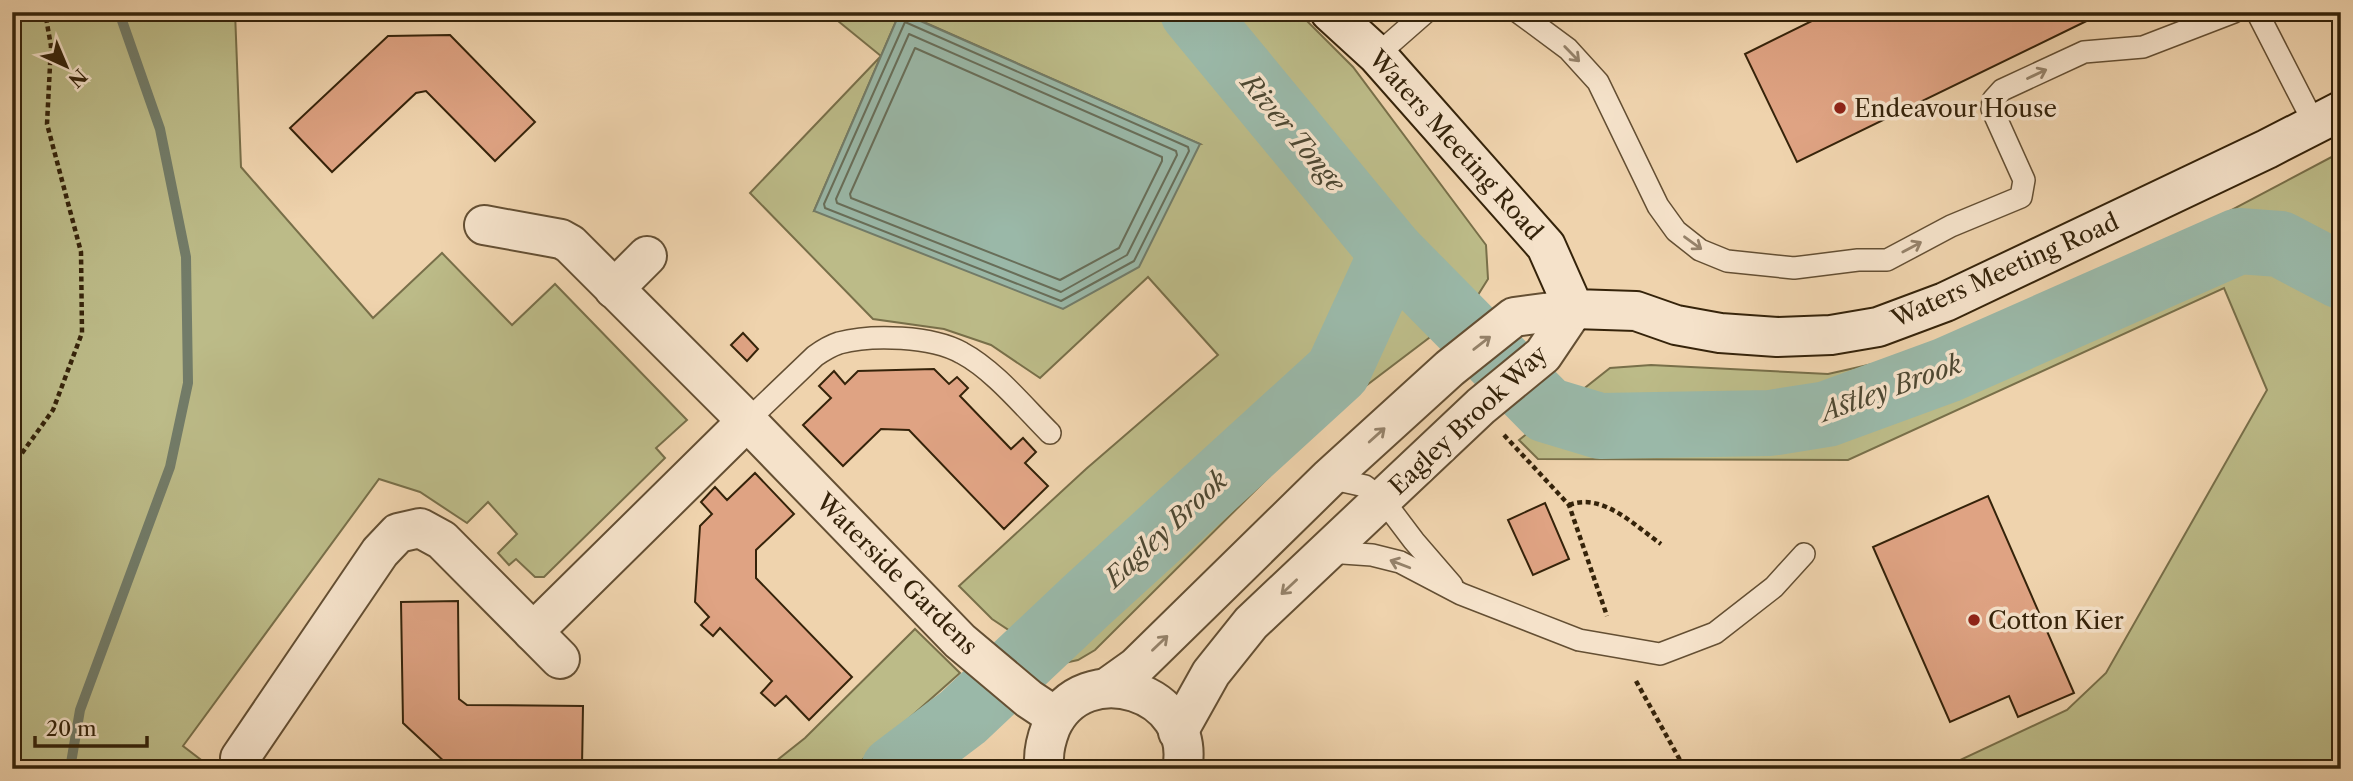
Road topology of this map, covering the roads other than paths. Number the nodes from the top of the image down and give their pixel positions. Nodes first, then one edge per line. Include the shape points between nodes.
1 (1330, 12) edge
2 (1426, 12) edge
3 (1518, 12) edge
4 (2234, 12) edge
5 (2256, 12) edge
6 (1377, 55) junction
7 (2328, 118) edge
8 (484, 225) dead end
9 (647, 256) dead end
10 (614, 289) junction
11 (1574, 309) junction
12 (747, 421) junction
13 (1050, 433) dead end
14 (1329, 478) junction
15 (1383, 500) junction
16 (1328, 552) junction
17 (1804, 554) dead end
18 (1461, 594) junction
19 (533, 632) junction
20 (560, 659) dead end
21 (1108, 687) junction
22 (1043, 708) junction
23 (240, 758) dead end
24 (1182, 759) edge
25 (1045, 769) edge

1 - 6 street, Waters Meeting Road
2 - 6 lane
3 -> 4 lane via 1568,48 1598,82 1658,206 1676,231 1700,250 1727,261 1794,268 1887,260 1951,226 2021,197 2024,180 1992,109 2002,90 2084,52 2143,47
5 - 7 lane
6 - 11 street, Waters Meeting Road via 1546,246
7 - 11 street, Waters Meeting Road via 1945,302 1878,327 1777,337 1720,333 1636,312
8 - 10 street, Waterside Gardens via 561,239
9 - 10 street
10 - 12 street, Waterside Gardens
14 -> 11 street, Eagley Brook Way via 1450,368 1514,317
11 - 15 street, Eagley Brook Way via 1493,421
12 - 13 lane via 827,348 868,338 897,339 960,351 981,365
12 - 19 street
12 - 22 street, Waterside Gardens via 960,641
14 - 15 lane via 1365,486
21 -> 14 street, Eagley Brook Way via 1146,658
15 - 16 street, Eagley Brook Way
15 - 18 lane
18 -> 16 lane via 1400,562
16 -> 24 street, Eagley Brook Way via 1251,623 1211,673
17 - 18 lane via 1774,587 1715,633 1660,654 1579,640
19 - 20 street
19 - 23 street via 442,540 420,528 398,533 380,552
21 - 22 street
21 - 24 street via 1131,689 1151,698 1167,713
22 - 25 street

